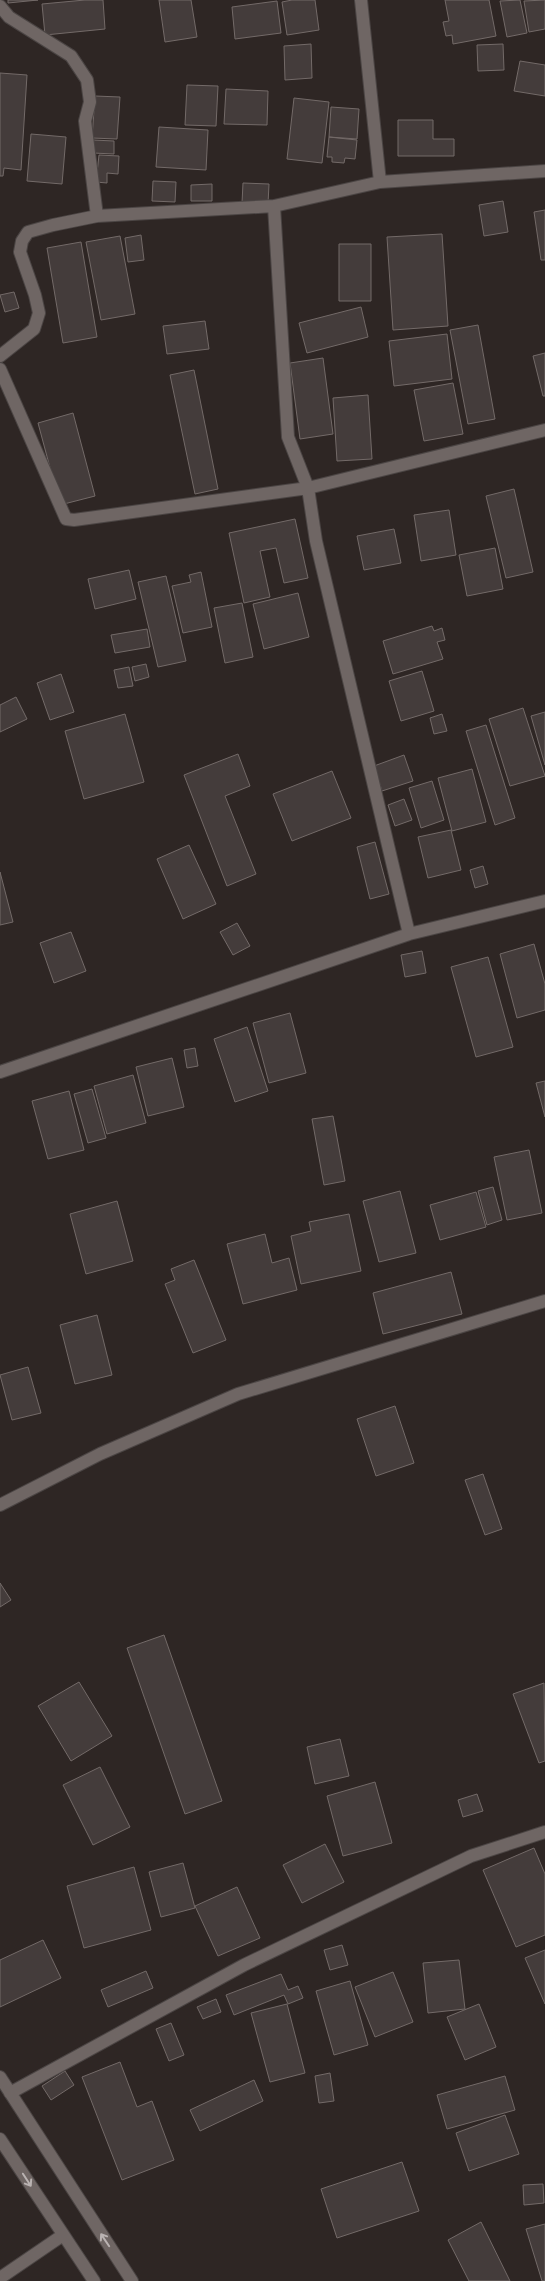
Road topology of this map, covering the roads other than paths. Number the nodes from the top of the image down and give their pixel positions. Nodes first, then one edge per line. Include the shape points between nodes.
1 (361, 0) edge
2 (0, 6) edge
3 (545, 171) edge
4 (380, 182) junction
5 (274, 206) junction
6 (97, 216) junction
7 (0, 356) edge
8 (0, 369) edge
9 (545, 430) edge
10 (308, 488) junction
11 (545, 901) edge
12 (409, 934) junction
13 (0, 1072) edge
14 (545, 1301) edge
15 (0, 1505) edge
16 (545, 1832) edge
17 (0, 2077) edge
18 (10, 2093) junction
19 (0, 2139) edge
20 (63, 2235) junction
21 (0, 2278) edge
22 (94, 2281) edge
23 (132, 2281) edge

1 - 4 street
2 - 6 street via 8,17 72,56 87,80 90,102 85,121
3 - 4 street
4 - 5 street
5 - 6 street
5 - 10 street via 288,436
6 - 7 street via 28,232 20,252 39,313 34,329
8 - 10 street via 66,519
9 - 10 street
10 - 12 street via 316,541
11 - 12 street
12 - 13 street
14 - 15 street via 238,1394 100,1454
16 - 18 street via 471,1856 244,1965
17 - 18 street
23 -> 18 street
19 -> 20 street
20 - 21 street
20 - 22 street

